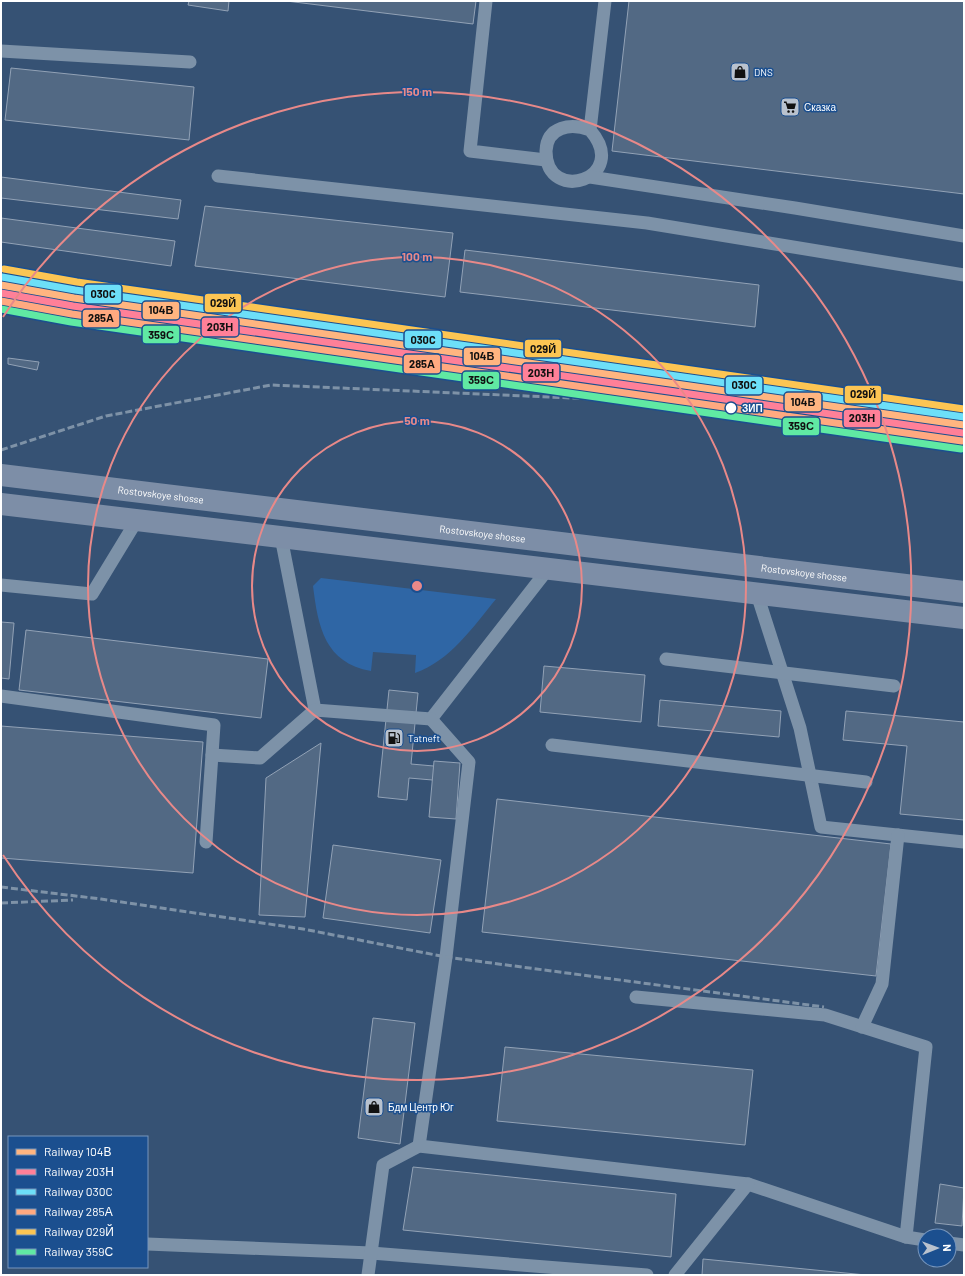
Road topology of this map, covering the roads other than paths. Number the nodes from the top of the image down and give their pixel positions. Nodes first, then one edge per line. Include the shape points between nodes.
1 (486, 1) edge
2 (605, 1) edge
3 (1, 51) edge
4 (190, 62) dead end
5 (590, 130) junction
6 (546, 160) junction
7 (218, 176) dead end
8 (590, 177) junction
9 (964, 236) edge
10 (964, 276) edge
11 (1, 475) edge
12 (1, 504) edge
13 (137, 520) junction
14 (281, 537) junction
15 (548, 569) junction
16 (1, 585) edge
17 (964, 592) edge
18 (757, 594) junction
19 (964, 618) edge
20 (666, 659) dead end
21 (782, 671) junction
22 (894, 686) dead end
23 (1, 696) edge
24 (315, 710) junction
25 (431, 719) junction
26 (552, 746) dead end
27 (212, 755) junction
28 (810, 775) junction
29 (866, 782) dead end
30 (898, 835) junction
31 (206, 842) dead end
32 (964, 842) edge
33 (636, 997) dead end
34 (862, 1027) junction
35 (419, 1146) junction
36 (748, 1184) junction
37 (906, 1237) junction
38 (917, 1239) edge
39 (148, 1244) edge
40 (371, 1253) junction
41 (368, 1275) edge
42 (647, 1275) edge
43 (675, 1275) edge

1 - 6 lane via 470,151
2 - 5 lane
3 - 4 lane
5 - 6 lane via 577,125 564,127 552,134 546,146
5 - 8 lane via 599,140 602,154 599,166
6 - 8 lane via 552,172 564,180 577,182
7 - 10 lane via 647,223
8 - 9 lane
11 - 17 main road, Rostovskoye shosse
12 - 13 main road
13 - 14 main road
13 - 16 lane via 92,594
14 - 15 main road
14 - 24 lane
15 - 18 main road
15 - 25 lane
18 - 19 main road
18 - 21 lane
20 - 21 lane
21 - 22 lane
21 - 28 lane via 800,728
23 - 27 lane via 214,725
24 - 25 lane
24 - 27 lane via 260,758
25 - 35 lane via 469,762 446,957
26 - 28 lane
27 - 31 lane
28 - 29 lane
28 - 30 lane via 821,827
30 - 32 lane
30 - 34 lane via 882,984
33 - 34 lane via 825,1016
34 - 37 lane via 926,1047
35 - 36 lane
35 - 40 lane via 382,1165
36 - 37 lane
36 - 43 lane
37 - 38 lane
39 - 40 lane
40 - 41 lane
40 - 42 lane

